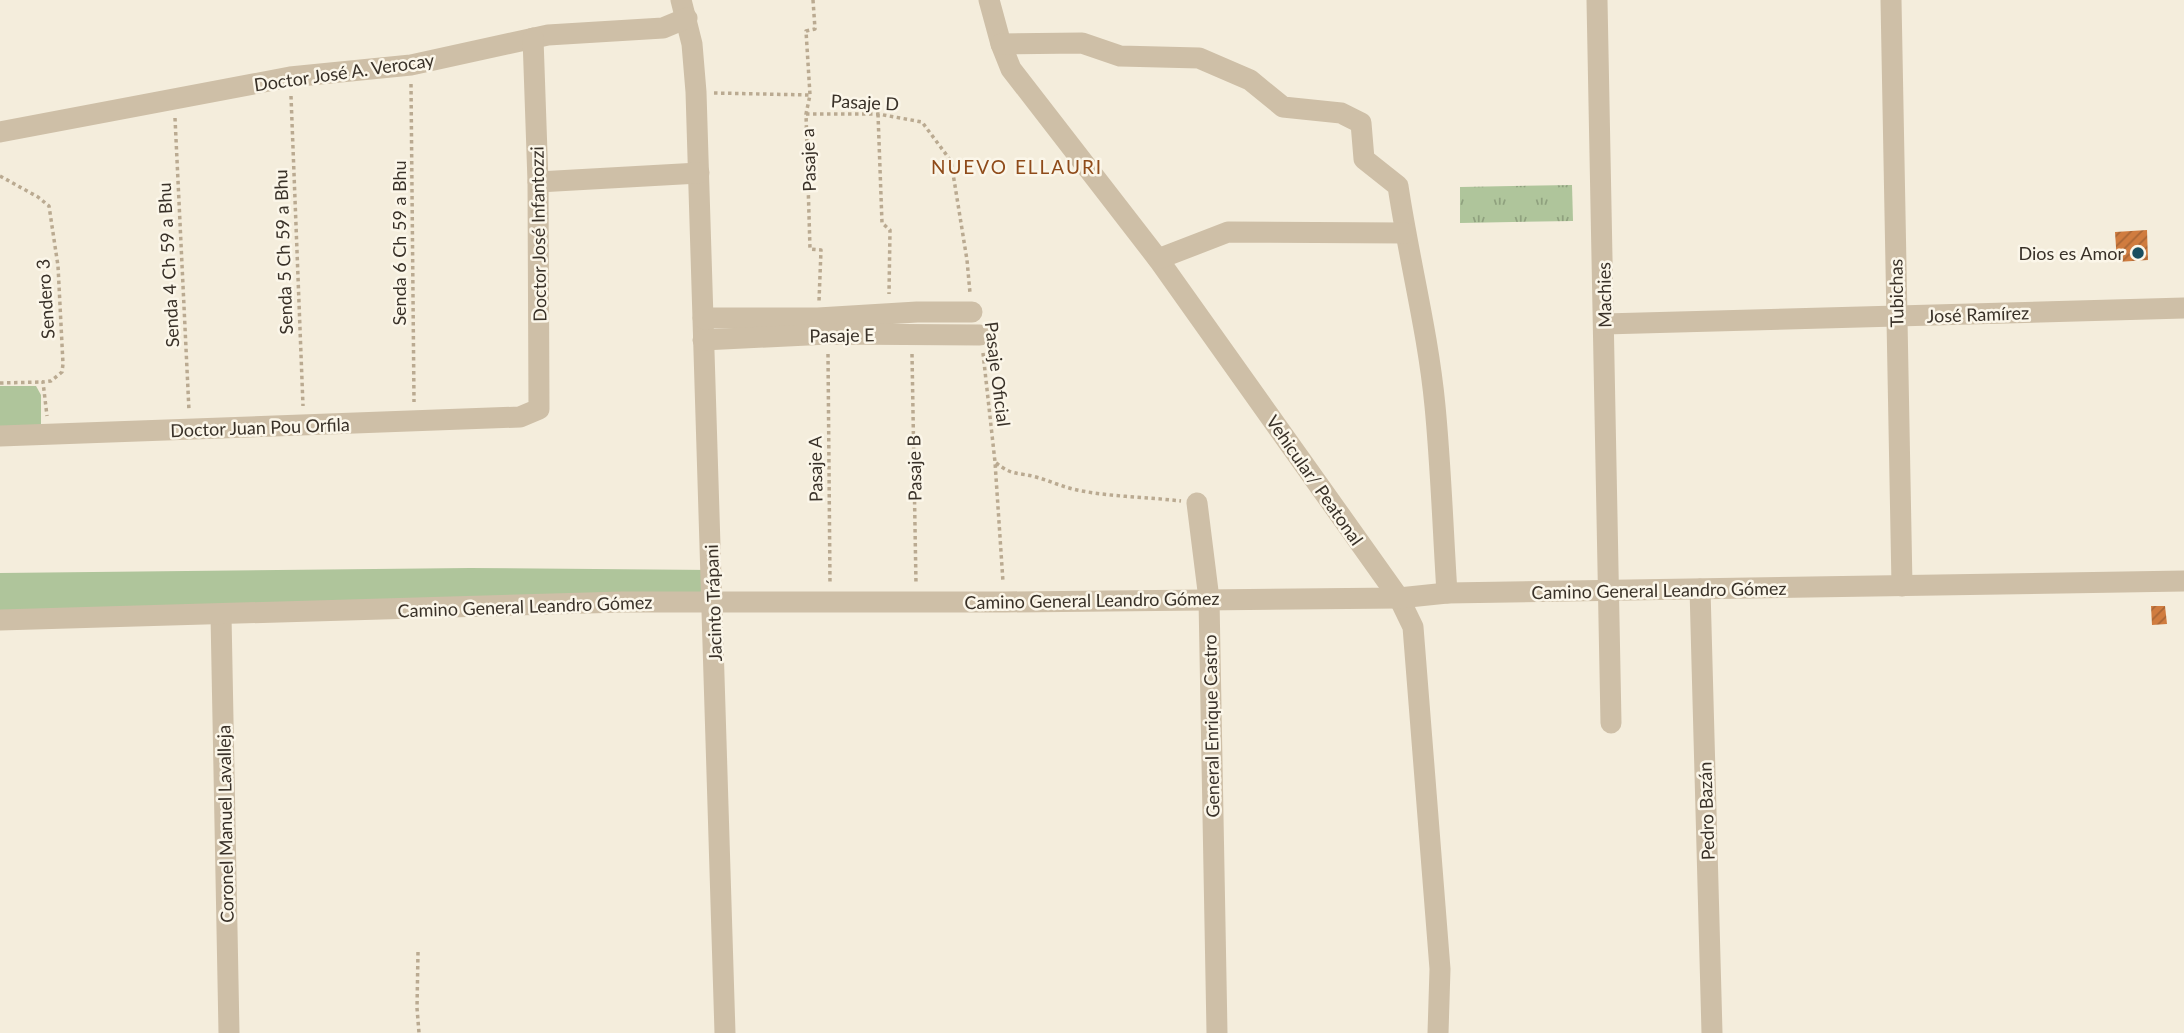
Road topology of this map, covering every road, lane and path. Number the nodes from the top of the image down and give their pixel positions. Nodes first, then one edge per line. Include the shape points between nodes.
1 (813, 0) edge
2 (989, 0) edge
3 (1597, 0) edge
4 (1891, 0) edge
5 (684, 9) edge
6 (533, 38) junction
7 (1001, 44) junction
8 (411, 65) junction
9 (290, 77) junction
10 (696, 92) junction
11 (810, 95) junction
12 (175, 98) junction
13 (806, 114) junction
14 (878, 114) junction
15 (922, 122) joint
16 (0, 132) edge
17 (699, 173) junction
18 (0, 176) edge
19 (538, 181) junction
20 (1405, 233) junction
21 (1157, 258) junction
22 (2184, 308) edge
23 (917, 312) junction
24 (972, 312) joint
25 (884, 314) junction
26 (1897, 316) junction
27 (703, 318) junction
28 (1604, 324) junction
29 (823, 326) junction
30 (912, 334) junction
31 (980, 335) joint
32 (704, 340) junction
33 (43, 382) junction
34 (0, 383) edge
35 (520, 417) joint
36 (414, 422) junction
37 (304, 426) junction
38 (190, 430) junction
39 (47, 435) junction
40 (0, 436) edge
41 (995, 462) junction
42 (1197, 503) joint
43 (2184, 581) edge
44 (1902, 586) junction
45 (1700, 589) junction
46 (1610, 590) junction
47 (1447, 593) junction
48 (1209, 598) junction
49 (1399, 598) junction
50 (713, 602) junction
51 (916, 602) junction
52 (1005, 602) junction
53 (830, 603) junction
54 (221, 615) junction
55 (0, 621) edge
56 (1611, 723) dead end
57 (418, 953) dead end
58 (229, 1033) edge
59 (419, 1033) edge
60 (725, 1033) edge
61 (1217, 1033) edge
62 (1438, 1033) edge
63 (1712, 1033) edge

1 - 11 path, Pasaje a via 815,29 806,31
2 - 7 street, Vehicular/ Peatonal
3 - 28 street, Machies
4 - 26 street, Tubichas
5 - 6 street, Doctor José A. Verocay via 663,28
5 - 10 street, Jacinto Trápani
6 - 8 street, Doctor José A. Verocay
6 - 19 street, Doctor José Infantozzi
7 - 20 street via 1082,43 1119,56 1199,58 1251,80 1283,107 1341,113 1361,123 1364,159 1398,186
7 - 21 street, Vehicular/ Peatonal via 1011,69
8 - 9 street, Doctor José A. Verocay
8 - 36 path, Senda 6 Ch 59 a Bhu
9 - 12 street, Doctor José A. Verocay
9 - 37 path, Senda 5 Ch 59 a Bhu
10 - 11 path, Pasaje D
10 - 17 street, Jacinto Trápani
11 - 13 path, Pasaje a
12 - 16 street, Doctor José A. Verocay
12 - 38 path, Senda 4 Ch 59 a Bhu
13 - 14 path, Pasaje D
13 - 29 path, Pasaje a via 810,249 821,250
14 - 15 path, Pasaje D
14 - 25 path via 882,223 890,230 890,289
15 - 24 path, Pasaje Oficial via 951,161
17 - 19 street
17 - 27 street, Jacinto Trápani
18 - 33 path, Sendero 3 via 49,206 58,266 63,364 62,372
19 - 35 street, Doctor José Infantozzi via 539,409
20 - 21 street via 1228,232
20 - 47 street via 1435,406
21 - 49 street, Vehicular/ Peatonal
22 - 26 street, José Ramírez
23 - 24 street, Pasaje E
23 - 25 street, Pasaje E
23 - 30 street
25 - 29 street, Pasaje E
26 - 28 street, José Ramírez
26 - 44 street, Tubichas
27 - 29 street, Pasaje E
27 - 32 street, Jacinto Trápani
28 - 46 street, Machies
29 - 30 street, Pasaje E
29 - 32 street, Pasaje E
29 - 53 path, Pasaje A
30 - 31 street, Pasaje E
30 - 51 path, Pasaje B
31 - 41 path, Pasaje Oficial
32 - 50 street, Jacinto Trápani
33 - 34 path
33 - 39 path
35 - 36 street, Doctor Juan Pou Orfila
36 - 37 street, Doctor Juan Pou Orfila
37 - 38 street, Doctor Juan Pou Orfila
38 - 39 street, Doctor Juan Pou Orfila
39 - 40 street, Doctor Juan Pou Orfila
41 - 42 path via 1017,475 1081,491
41 - 52 path, Pasaje Oficial
42 - 48 street, General Enrique Castro
43 - 44 street, Camino General Leandro Gómez
44 - 45 street, Camino General Leandro Gómez
45 - 46 street, Camino General Leandro Gómez
45 - 63 street, Pedro Bazán
46 - 47 street, Camino General Leandro Gómez
46 - 56 street, Machies
47 - 49 street, Camino General Leandro Gómez
48 - 49 street, Camino General Leandro Gómez
48 - 52 street, Camino General Leandro Gómez
48 - 61 street, General Enrique Castro
49 - 62 street, Vehicular/ Peatonal via 1413,627 1440,969
50 - 53 street, Camino General Leandro Gómez
50 - 54 street, Camino General Leandro Gómez
50 - 60 street, Jacinto Trápani
51 - 52 street, Camino General Leandro Gómez
51 - 53 street, Camino General Leandro Gómez
54 - 55 street, Camino General Leandro Gómez
54 - 58 street, Coronel Manuel Lavalleja
57 - 59 path

